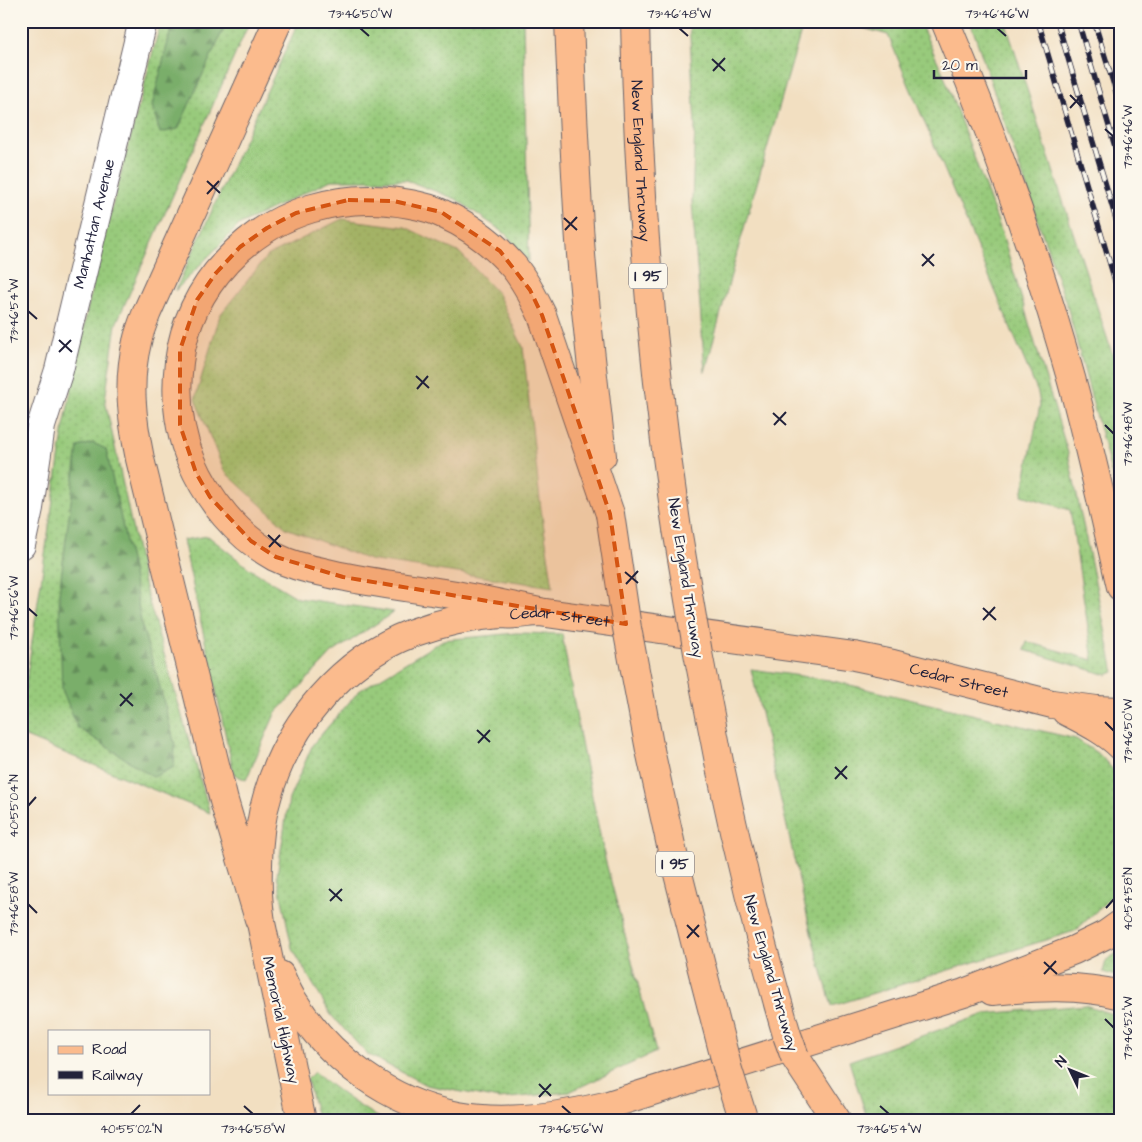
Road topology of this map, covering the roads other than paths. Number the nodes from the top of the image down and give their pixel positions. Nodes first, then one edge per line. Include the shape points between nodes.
1 (144, 21) edge
2 (278, 21) edge
3 (569, 21) edge
4 (635, 21) edge
5 (946, 21) edge
6 (31, 434) edge
7 (610, 514) junction
8 (21, 545) edge
9 (1121, 587) edge
10 (539, 612) junction
11 (1052, 704) junction
12 (1121, 711) edge
13 (1121, 746) edge
14 (1121, 924) edge
15 (262, 928) junction
16 (964, 993) junction
17 (1121, 995) edge
18 (794, 1057) junction
19 (605, 1106) junction
20 (302, 1121) edge
21 (577, 1121) edge
22 (744, 1121) edge
23 (816, 1121) edge
24 (837, 1121) edge

1 - 6 street, Manhattan Avenue via 59,370
2 - 15 main road via 147,312 135,352 131,401 140,459 224,801
3 - 7 main road, I 95 via 580,242 591,365
4 - 18 main road, New England Thruway / I 95, bridge via 639,148 648,270 657,375 678,529 720,767 763,950
5 - 9 main road via 993,140 1048,301 1088,443
6 - 8 street, Manhattan Avenue via 29,508
7 - 10 main road via 542,315 530,290 500,251 461,222 441,212 394,201 371,199 322,204 266,228 240,248 216,273 197,300 187,326 180,350 177,401 180,425 196,473 228,519 251,541 276,557 306,568
7 - 22 main road, I 95, bridge via 627,628 672,850
10 - 11 main road, Cedar Street via 854,656
10 - 15 main road, Cedar Street via 470,619 412,633 365,658 324,694 290,740 267,795 258,852 257,884
11 - 12 main road
11 - 13 main road via 1089,723
14 - 16 main road via 1074,950
15 - 19 main road via 292,998 312,1027 332,1050 378,1086 430,1109 486,1119 542,1118
15 - 20 main road, Memorial Highway
16 - 17 main road via 1070,987
16 - 19 main road
18 - 23 main road, New England Thruway / I 95
18 - 24 main road
19 - 21 main road

